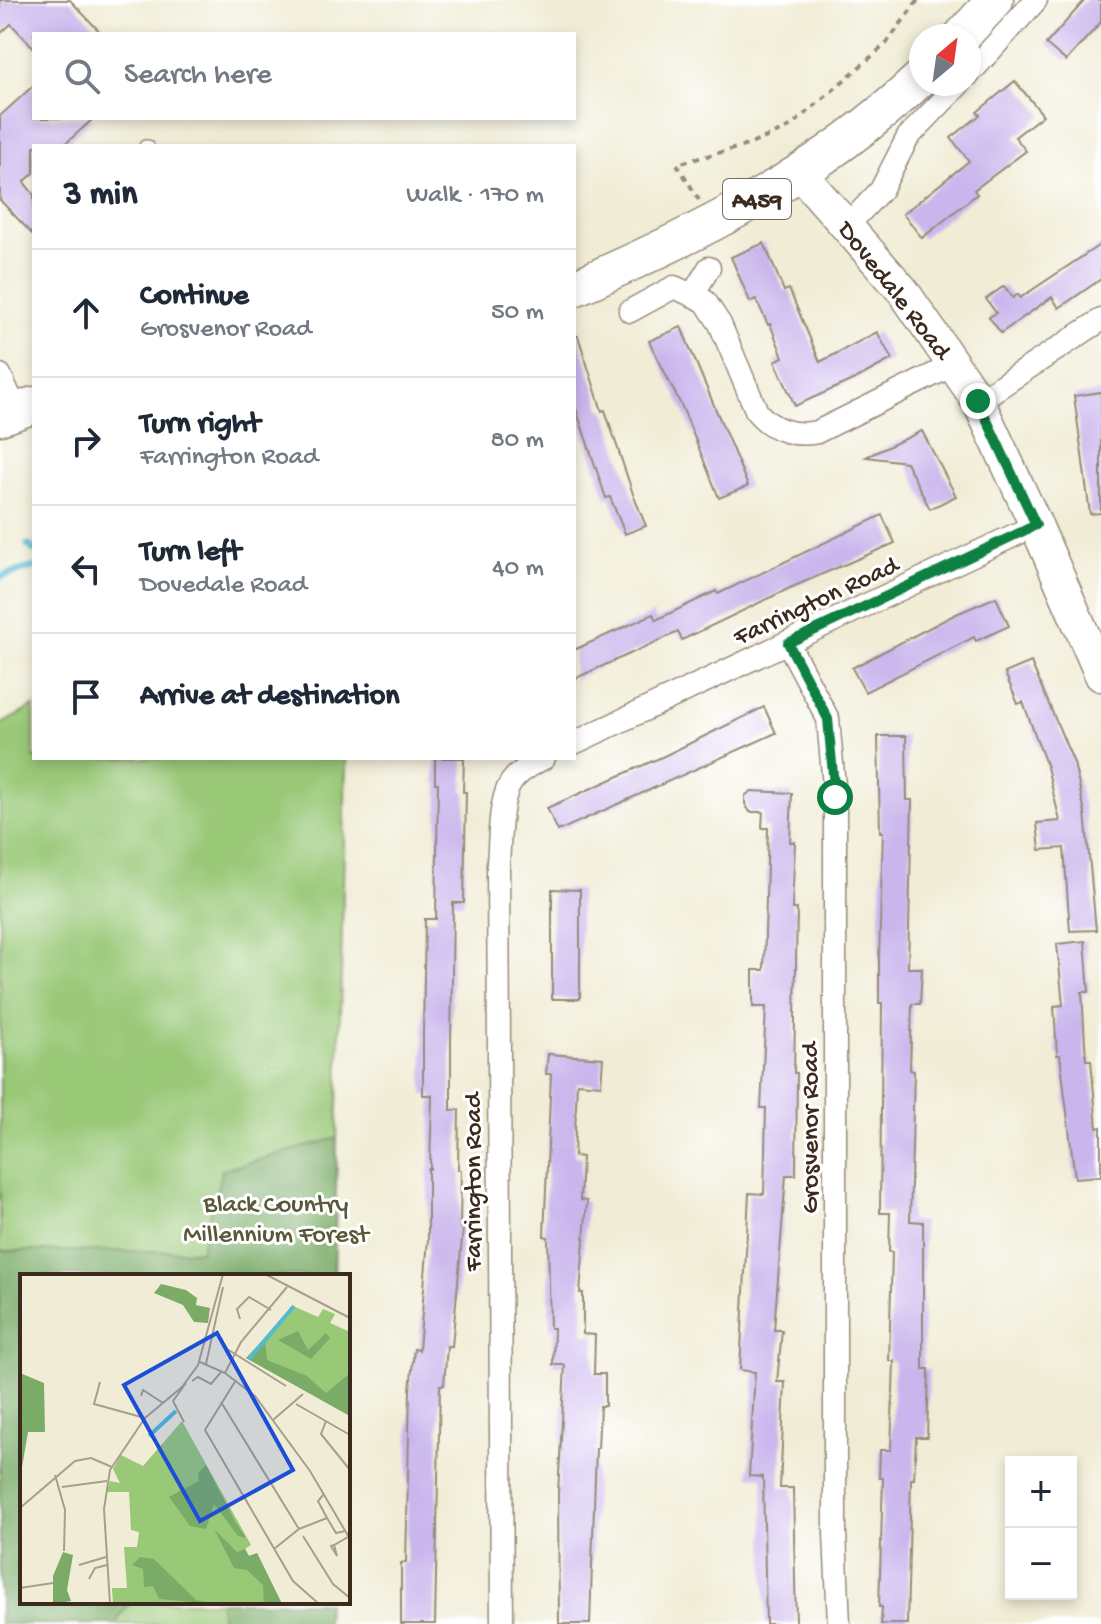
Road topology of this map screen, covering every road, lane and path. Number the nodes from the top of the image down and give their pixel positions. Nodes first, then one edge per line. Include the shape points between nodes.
1 (918, 0) edge
2 (995, 0) edge
3 (1036, 0) edge
4 (973, 24) edge
5 (981, 61) edge
6 (909, 88) edge
7 (947, 96) edge
8 (799, 172) junction
9 (714, 224) junction
10 (848, 225) junction
11 (709, 268) dead end
12 (576, 287) edge
13 (693, 294) junction
14 (630, 311) dead end
15 (1101, 320) edge
16 (955, 364) junction
17 (0, 375) edge
18 (978, 401) junction
19 (17, 411) edge
20 (1036, 525) junction
21 (788, 643) junction
22 (1101, 675) edge
23 (576, 742) edge
24 (540, 760) edge
25 (502, 1624) edge
26 (839, 1624) edge

1 - 9 path via 886,44 790,127 748,145 677,164
2 - 4 main road
3 - 5 street
6 - 8 main road, A459
7 - 10 street via 908,137 881,190
8 - 9 main road, A459
8 - 10 street, Dovedale Road
9 - 12 main road, A459
10 - 16 street, Dovedale Road
11 - 13 street
13 - 14 street via 674,287
13 - 16 street via 705,301 720,324 757,412 791,434 817,432
15 - 18 street
16 - 18 street, Dovedale Road
17 - 19 street
18 - 20 street, Dovedale Road
20 - 21 street, Farrington Road
20 - 22 street, Dovedale Road
21 - 23 street, Farrington Road
21 - 26 street, Grosvenor Road via 828,719 834,782
24 - 25 street, Farrington Road via 509,786 498,863

